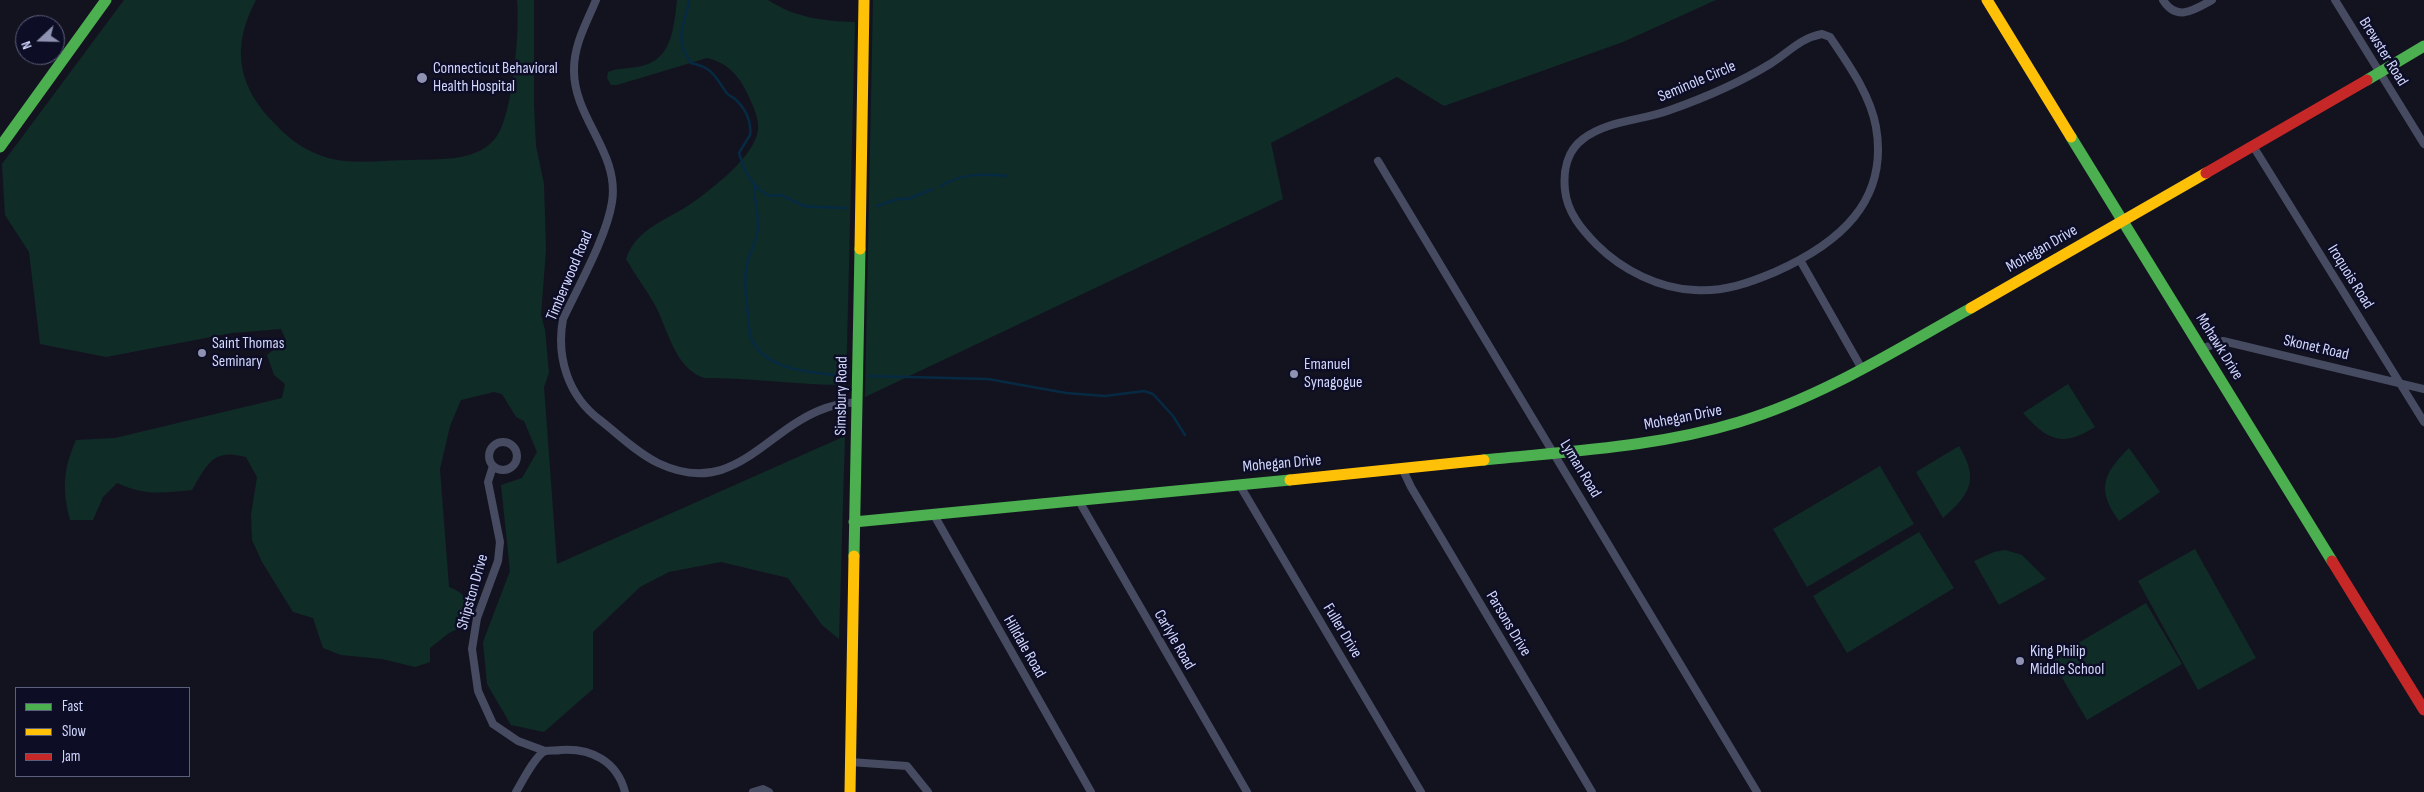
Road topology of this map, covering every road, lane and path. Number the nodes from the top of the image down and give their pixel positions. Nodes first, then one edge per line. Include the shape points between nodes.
1 (596, 0) edge
2 (864, 0) edge
3 (1987, 0) edge
4 (2163, 0) edge
5 (2212, 0) edge
6 (2335, 0) edge
7 (102, 1) edge
8 (2424, 46) edge
9 (2379, 72) junction
10 (2424, 144) edge
11 (2253, 146) junction
12 (0, 147) edge
13 (1378, 160) dead end
14 (2123, 222) junction
15 (1800, 260) junction
16 (2201, 349) junction
17 (1862, 369) junction
18 (2401, 384) junction
19 (2424, 389) edge
20 (858, 402) junction
21 (2424, 422) edge
22 (1554, 453) junction
23 (493, 466) dead end
24 (1402, 468) junction
25 (1239, 484) junction
26 (1079, 501) junction
27 (934, 515) junction
28 (854, 522) junction
29 (2424, 710) edge
30 (545, 751) junction
31 (850, 762) junction
32 (516, 792) edge
33 (625, 792) edge
34 (753, 792) edge
35 (770, 792) edge
36 (850, 792) edge
37 (928, 792) edge
38 (1091, 792) edge
39 (1247, 792) edge
40 (1421, 792) edge
41 (1592, 792) edge
42 (1757, 792) edge

1 - 20 street, Timberwood Road via 578,43 574,69 581,106 607,156 612,178 612,202 604,228 563,319 560,343 575,393 590,413 645,455 670,468 693,472 721,470 736,464 817,411
2 - 20 street, Simsbury Road
3 - 14 street, Mohawk Drive
4 - 5 street via 2173,11 2182,14
6 - 9 street, Brewster Road
7 - 12 street
8 - 9 street, Mohegan Drive
9 - 10 street, Brewster Road
9 - 11 street, Mohegan Drive
11 - 14 street, Mohegan Drive
11 - 18 street, Iroquois Road
13 - 22 street, Lyman Road
14 - 16 street, Mohawk Drive
14 - 17 street, Mohegan Drive
15 - 15 street, Seminole Circle via 1747,284 1722,289 1694,290 1639,275 1606,254 1587,236 1573,216 1565,197 1564,174 1568,157 1581,140 1597,129 1667,112 1770,64 1801,40 1822,34 1830,37 1864,94 1876,125 1878,153 1875,178 1857,214 1837,236
15 - 17 street
16 - 18 street, Skonet Road via 2223,341
16 - 29 street, Mohawk Drive
17 - 22 street, Mohegan Drive via 1822,391 1768,414 1710,432
18 - 19 street, Skonet Road
18 - 21 street, Iroquois Road
20 - 28 street, Simsbury Road
22 - 24 street, Mohegan Drive
22 - 42 street, Lyman Road
23 - 30 street, Shipston Drive via 488,482 500,542 498,561 477,618 472,648 478,691 493,724 518,741
24 - 25 street, Mohegan Drive
24 - 41 street, Parsons Drive
25 - 26 street, Mohegan Drive
25 - 40 street, Fuller Drive
26 - 27 street, Mohegan Drive
26 - 39 street, Carlyle Road
27 - 28 street, Mohegan Drive
27 - 38 street, Hilldale Road
28 - 31 street, Simsbury Road
30 - 32 street
30 - 33 street via 570,750 599,756 614,769
31 - 36 street, Simsbury Road
31 - 37 street via 907,766
34 - 35 street via 763,789

